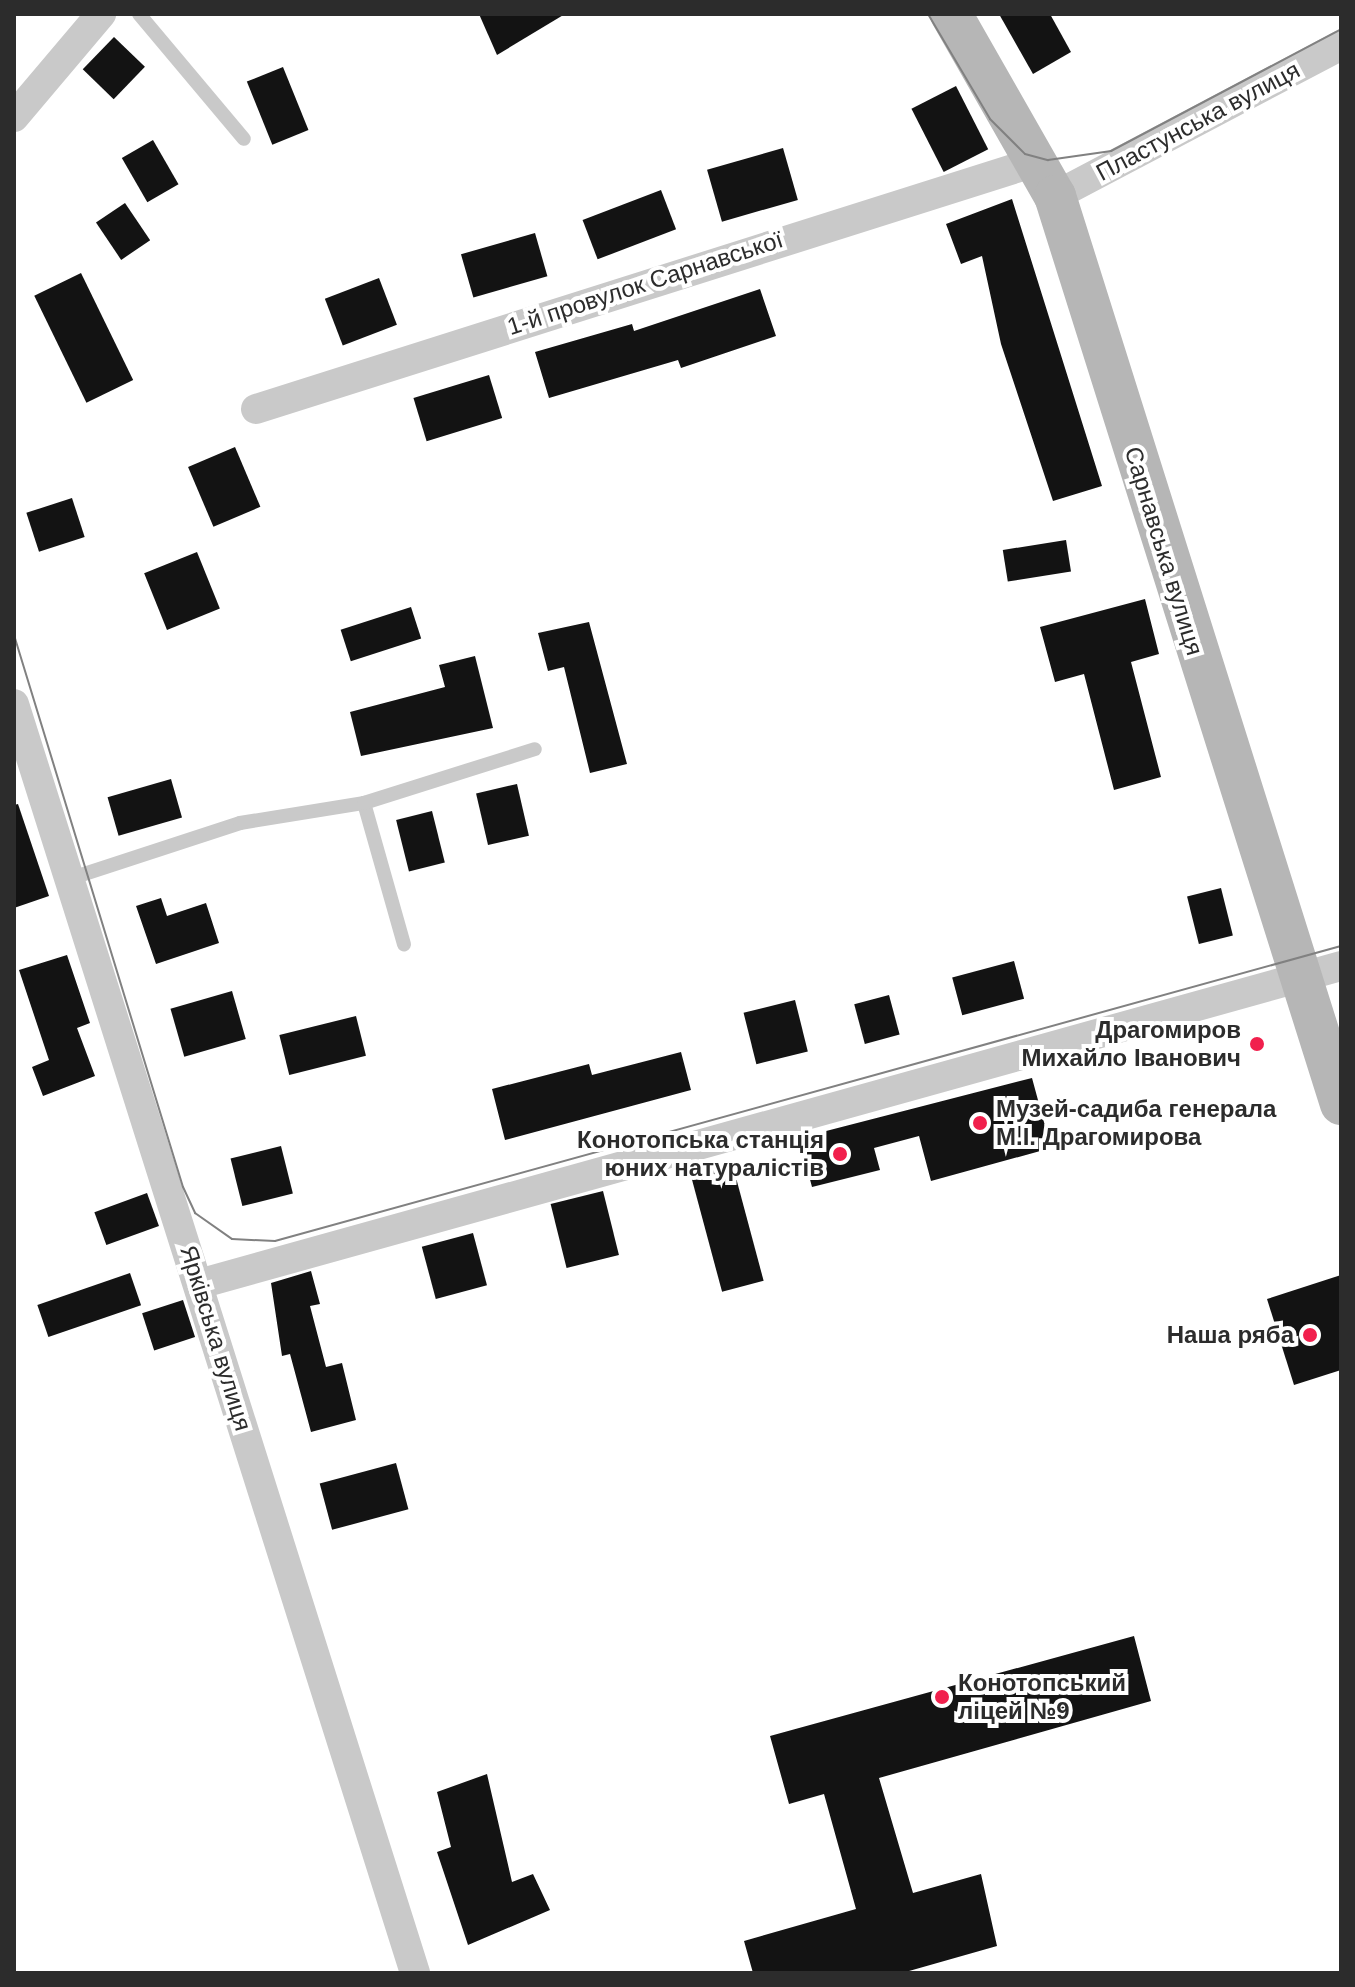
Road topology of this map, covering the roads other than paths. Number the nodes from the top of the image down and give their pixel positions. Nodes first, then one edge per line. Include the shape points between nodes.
1 (101, 14) edge
2 (139, 14) edge
3 (951, 14) edge
4 (1341, 45) edge
5 (14, 117) edge
6 (244, 139) dead end
7 (1045, 179) junction
8 (256, 409) dead end
9 (14, 704) edge
10 (535, 749) dead end
11 (22, 753) edge
12 (364, 803) junction
13 (72, 878) junction
14 (404, 944) dead end
15 (1341, 966) edge
16 (1296, 978) junction
17 (1341, 1104) edge
18 (199, 1284) junction
19 (415, 1973) edge

1 - 5 street
2 - 6 lane
3 - 7 street, Сарнавська вулиця
4 - 7 street, Пластунська вулиця
7 - 8 street, 1-й провулок Сарнавської
7 - 16 street, Сарнавська вулиця
9 - 11 street, Ярківська вулиця
10 - 12 lane
11 - 13 street, Ярківська вулиця
12 - 13 lane via 240,823
12 - 14 lane
13 - 18 street, Ярківська вулиця
15 - 16 street
16 - 17 street, Сарнавська вулиця
16 - 18 street
18 - 19 street, Ярківська вулиця

